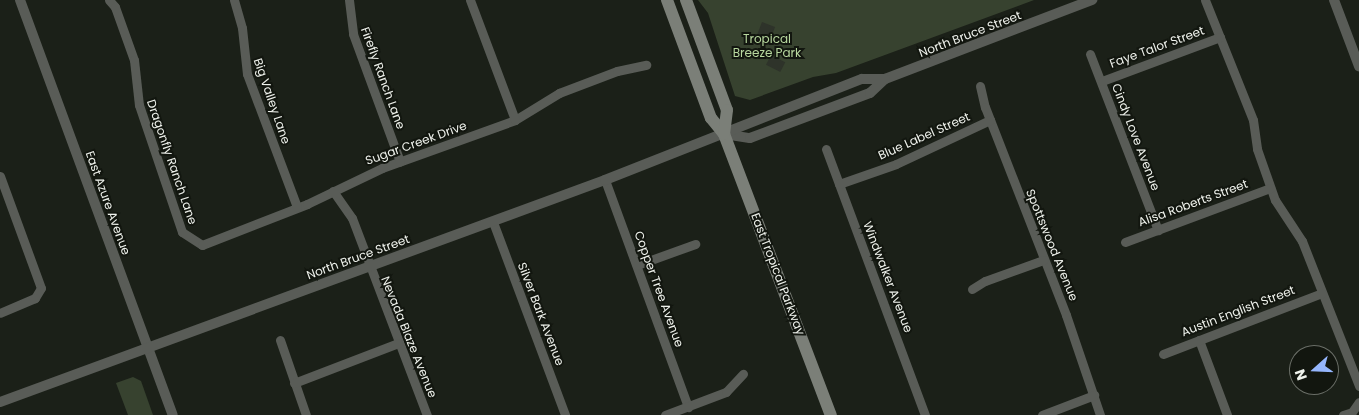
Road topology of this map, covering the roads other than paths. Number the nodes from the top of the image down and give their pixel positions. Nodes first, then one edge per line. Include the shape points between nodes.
1 (20, 0) edge
2 (110, 0) edge
3 (234, 0) edge
4 (349, 0) edge
5 (470, 0) edge
6 (667, 0) edge
7 (686, 0) edge
8 (1092, 0) edge
9 (1205, 0) edge
10 (1334, 0) edge
11 (1220, 37) junction
12 (1090, 54) dead end
13 (646, 65) dead end
14 (1359, 66) edge
15 (885, 79) junction
16 (1102, 81) junction
17 (980, 86) dead end
18 (515, 120) junction
19 (990, 120) junction
20 (724, 134) junction
21 (826, 149) dead end
22 (400, 162) junction
23 (0, 176) edge
24 (605, 180) junction
25 (839, 184) junction
26 (1270, 188) junction
27 (333, 191) junction
28 (297, 208) junction
29 (493, 222) junction
30 (1158, 230) junction
31 (195, 242) joint
32 (1125, 242) dead end
33 (695, 244) dead end
34 (1043, 260) junction
35 (637, 265) junction
36 (368, 267) junction
37 (972, 289) dead end
38 (1322, 293) junction
39 (0, 313) edge
40 (280, 340) dead end
41 (1199, 340) junction
42 (398, 342) junction
43 (148, 348) junction
44 (1163, 354) dead end
45 (743, 374) dead end
46 (294, 383) junction
47 (1359, 386) edge
48 (1094, 395) junction
49 (0, 402) edge
50 (1359, 402) edge
51 (688, 406) junction
52 (173, 415) edge
53 (306, 415) edge
54 (427, 415) edge
55 (565, 415) edge
56 (665, 415) edge
57 (832, 415) edge
58 (925, 415) edge
59 (1042, 415) edge
60 (1100, 415) edge
61 (1227, 415) edge
62 (1344, 415) edge

1 - 43 street, East Azure Avenue
2 - 31 street, Dragonfly Ranch Lane via 132,52 138,105 180,226 186,237
3 - 28 street, Big Valley Lane via 242,28 246,74
4 - 22 street, Firefly Ranch Lane via 353,34
5 - 18 street
6 - 20 main road, East Tropical Parkway via 711,118
7 - 20 main road, East Tropical Parkway via 727,110
8 - 15 street, North Bruce Street
9 - 11 street
10 - 14 street
11 - 16 street, Faye Talor Street
11 - 26 street via 1253,120 1257,149
12 - 16 street, Cindy Love Avenue
13 - 18 street, Sugar Creek Drive via 617,71 559,93
15 - 20 street, North Bruce Street via 862,79
15 - 20 street, North Bruce Street via 870,93 750,138
16 - 30 street, Cindy Love Avenue
17 - 19 street, Spottswood Avenue
18 - 22 street, Sugar Creek Drive
19 - 25 street, Blue Label Street via 896,164
19 - 34 street, Spottswood Avenue
20 - 24 street, North Bruce Street
20 - 57 main road, East Tropical Parkway
21 - 25 street, Windwalker Avenue
22 - 27 street, Sugar Creek Drive
23 - 39 street via 40,280 38,295
24 - 29 street, North Bruce Street
24 - 35 street, Copper Tree Avenue
25 - 58 street, Windwalker Avenue
26 - 30 street, Alisa Roberts Street
26 - 38 street via 1278,207 1302,240
27 - 28 street, Sugar Creek Drive
27 - 36 street, Nevada Blaze Avenue via 352,218
28 - 31 street, Sugar Creek Drive via 202,245
29 - 36 street, North Bruce Street
29 - 55 street, Silver Bark Avenue
30 - 32 street, Alisa Roberts Street
33 - 35 street
34 - 37 street
34 - 48 street, Spottswood Avenue
35 - 51 street, Copper Tree Avenue
36 - 42 street, Nevada Blaze Avenue
36 - 43 street, North Bruce Street
38 - 41 street, Austin English Street
38 - 47 street
40 - 46 street
41 - 44 street, Austin English Street
41 - 61 street
42 - 46 street
42 - 54 street, Nevada Blaze Avenue
43 - 49 street, North Bruce Street
43 - 52 street, East Azure Avenue
45 - 51 street via 726,392
46 - 53 street
48 - 59 street
48 - 60 street, Spottswood Avenue
50 - 62 street via 1352,412
51 - 56 street

